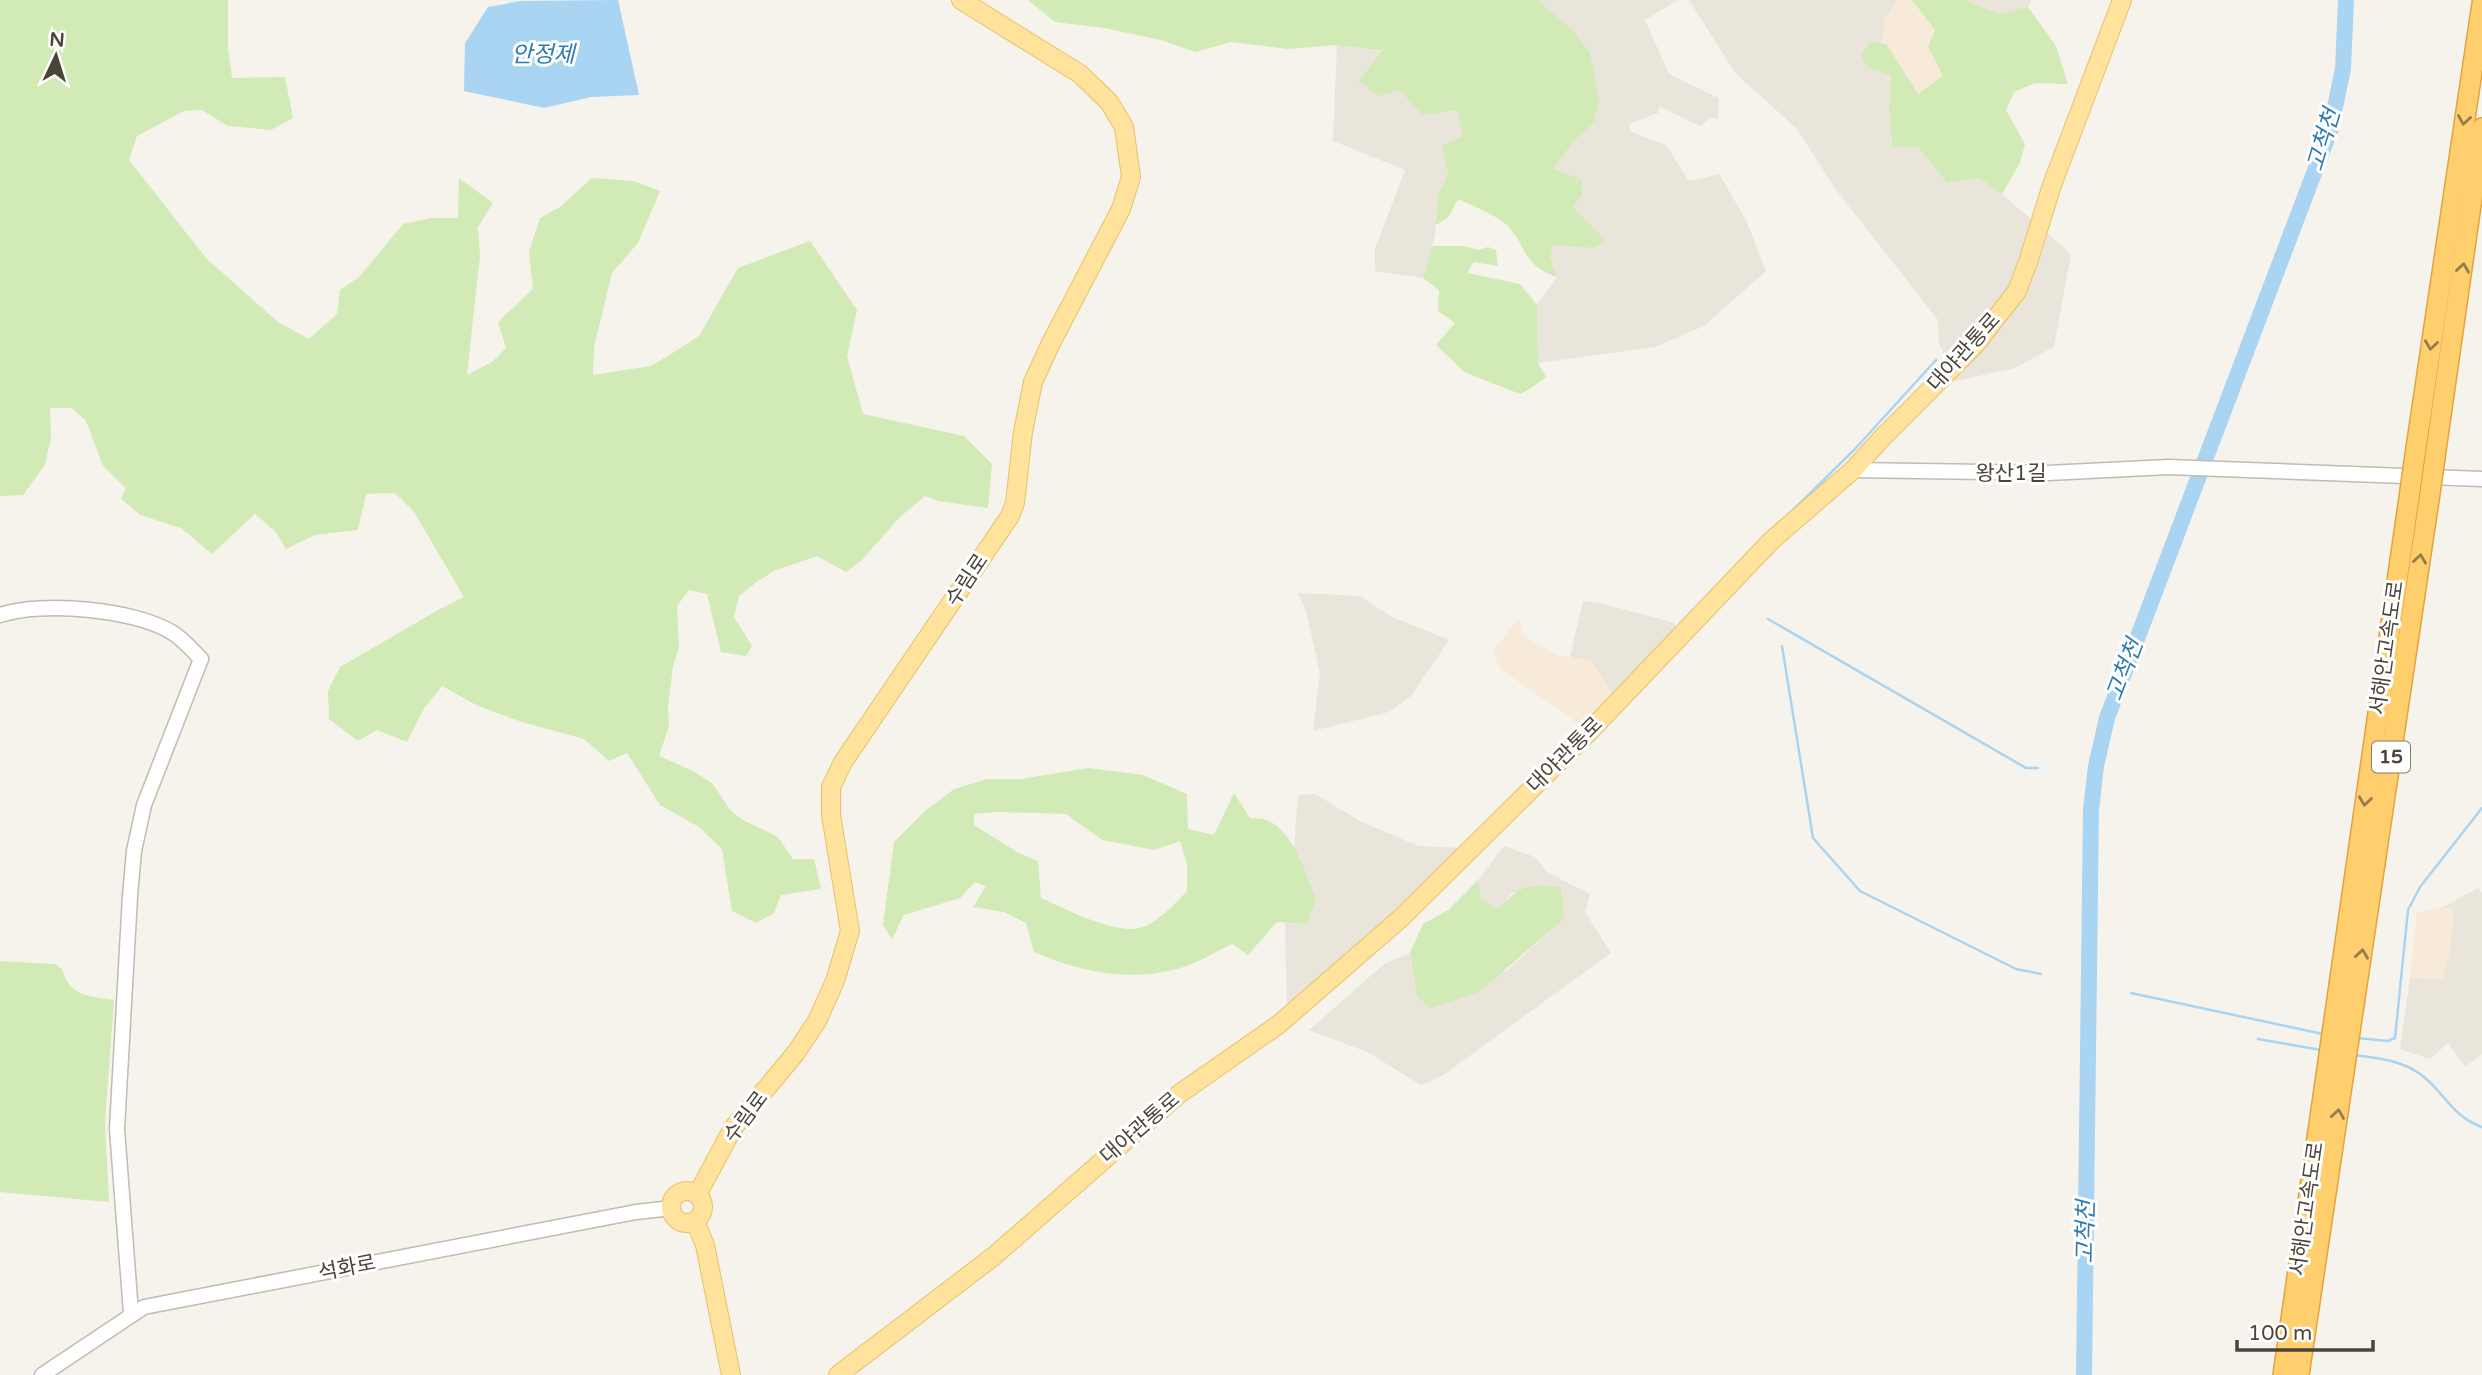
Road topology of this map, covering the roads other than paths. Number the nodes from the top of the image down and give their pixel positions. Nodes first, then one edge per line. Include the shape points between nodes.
1 (961, 0) edge
2 (2122, 0) edge
3 (2482, 4) edge
4 (2482, 128) edge
5 (1853, 470) junction
6 (2482, 479) edge
7 (0, 615) edge
8 (2343, 1021) junction
9 (2337, 1062) junction
10 (697, 1195) junction
11 (672, 1208) junction
12 (695, 1221) junction
13 (131, 1314) junction
14 (42, 1375) edge
15 (731, 1375) edge
16 (838, 1375) edge
17 (2283, 1375) edge
18 (2299, 1375) edge

1 - 10 main road, 수림로 via 1080,74 1109,102 1124,127 1131,177 1121,209 1033,382 1010,516 843,762 831,787 831,816 850,931 830,996 795,1054 733,1128
2 - 5 main road, 대야관통로 via 2017,291 1975,345
3 -> 8 highway, 서해안고속도로 / 15, bridge via 2410,491
8 -> 4 highway, 서해안고속도로 / 15, bridge via 2430,493
5 - 6 street, 왕산1길 via 2048,473 2168,467
5 - 16 main road, 대야관통로 via 1772,540 1586,735 1401,918 1278,1025 1179,1094 994,1256
7 - 13 street via 28,610 104,610 161,627 201,659 144,805 130,896 117,1129
8 - 9 highway, 서해안고속도로 / 15
9 - 17 highway, 서해안고속도로 / 15
18 -> 9 highway, 서해안고속도로 / 15
10 - 11 main road via 679,1194
10 - 12 main road, 수림로 via 703,1207
11 - 12 main road via 682,1222
11 - 13 street, 석화로 via 160,1303
12 - 15 main road, 수림로 via 705,1245
13 - 14 street, 석화로

